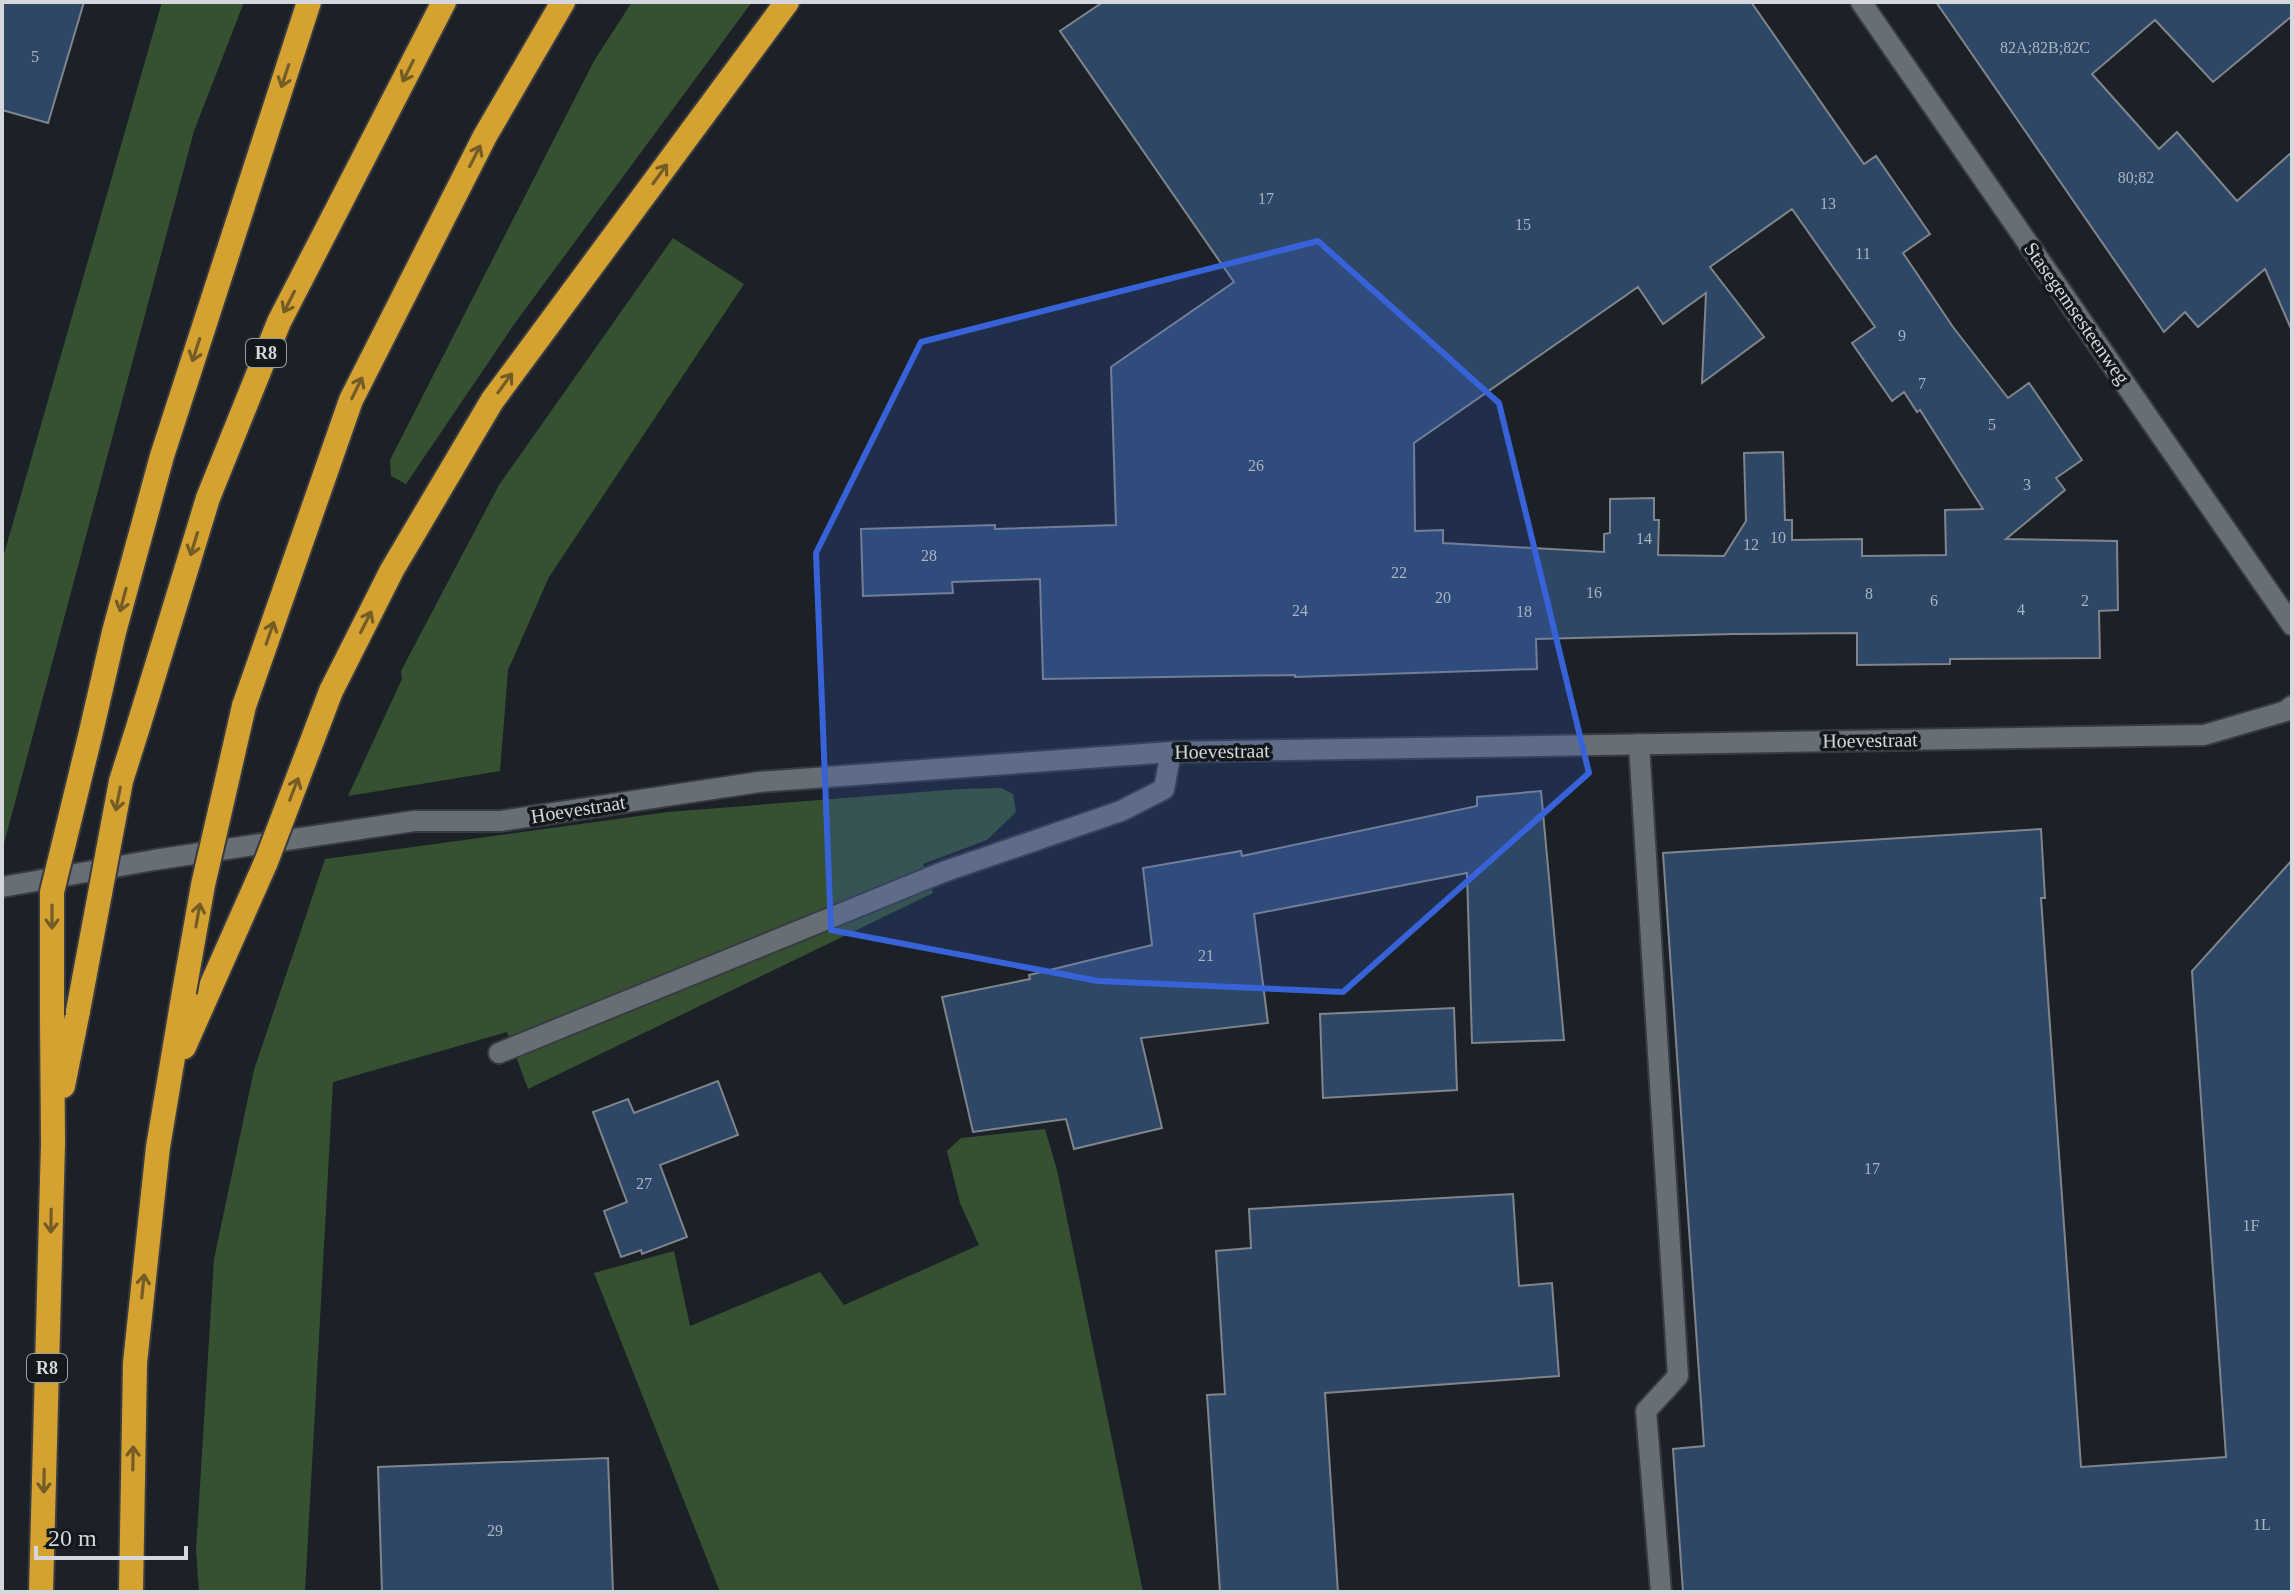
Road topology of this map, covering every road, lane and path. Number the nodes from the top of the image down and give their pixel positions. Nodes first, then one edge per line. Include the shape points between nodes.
1 (309, 2) edge
2 (444, 2) edge
3 (563, 2) edge
4 (787, 2) edge
5 (1861, 2) edge
6 (2292, 625) edge
7 (2292, 706) edge
8 (1639, 744) junction
9 (1171, 752) junction
10 (2, 887) edge
11 (499, 1053) dead end
12 (168, 1082) junction
13 (53, 1143) junction
14 (41, 1592) edge
15 (131, 1592) edge
16 (1661, 1592) edge

1 -> 13 highway, bridge via 162,456 52,892
2 -> 13 highway, R8, bridge via 279,322 208,498 121,781
12 -> 3 highway, bridge via 203,885 244,706 351,400 485,136
12 -> 4 highway, bridge via 266,862 331,691 392,570 492,401
5 - 6 street, Stasegemsesteenweg
7 - 8 street, Hoevestraat via 2204,735
8 - 9 street, Hoevestraat
8 - 16 street via 1678,1376 1646,1411
9 - 10 street, Hoevestraat via 759,782 500,821 414,821
9 - 11 street via 1164,789 1121,811 943,872
15 -> 12 highway via 135,1363
13 -> 14 highway, R8

